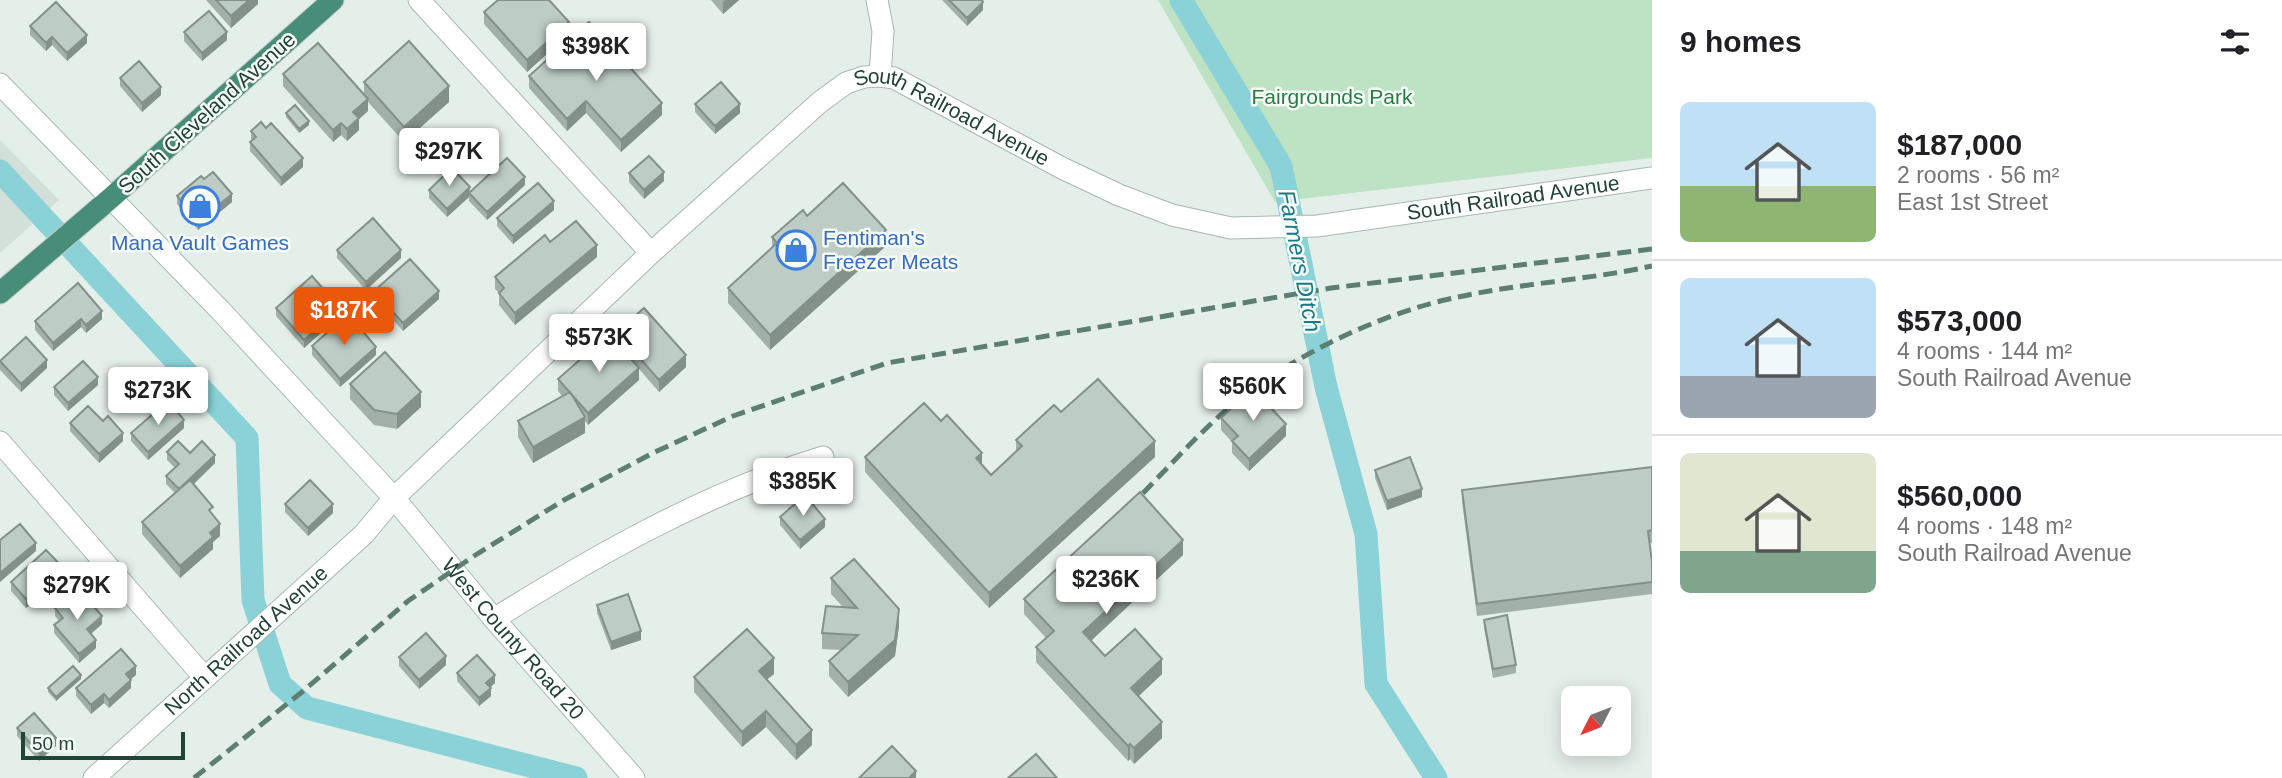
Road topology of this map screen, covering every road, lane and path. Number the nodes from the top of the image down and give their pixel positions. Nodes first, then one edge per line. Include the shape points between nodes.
1 (333, 0) edge
2 (419, 0) edge
3 (877, 0) edge
4 (880, 76) junction
5 (0, 84) edge
6 (1652, 178) edge
7 (112, 197) junction
8 (651, 253) junction
9 (0, 293) edge
10 (0, 442) edge
11 (823, 457) dead end
12 (394, 498) junction
13 (494, 619) junction
14 (204, 677) junction
15 (94, 778) edge
16 (634, 778) edge

1 - 7 highway, South Cleveland Avenue
2 - 8 street
3 - 4 street via 883,31
4 - 6 street, South Railroad Avenue via 894,78 1119,195 1172,215 1231,228 1317,226
4 - 8 street, South Railroad Avenue via 846,83 820,102
5 - 7 street, West County Road 20
7 - 9 highway, South Cleveland Avenue
7 - 12 street, West County Road 20
8 - 12 street, South Railroad Avenue
10 - 14 street
11 - 13 street via 741,485 647,529
12 - 13 street, West County Road 20
12 - 14 street, North Railroad Avenue via 364,534
13 - 16 street, West County Road 20
14 - 15 street, North Railroad Avenue

